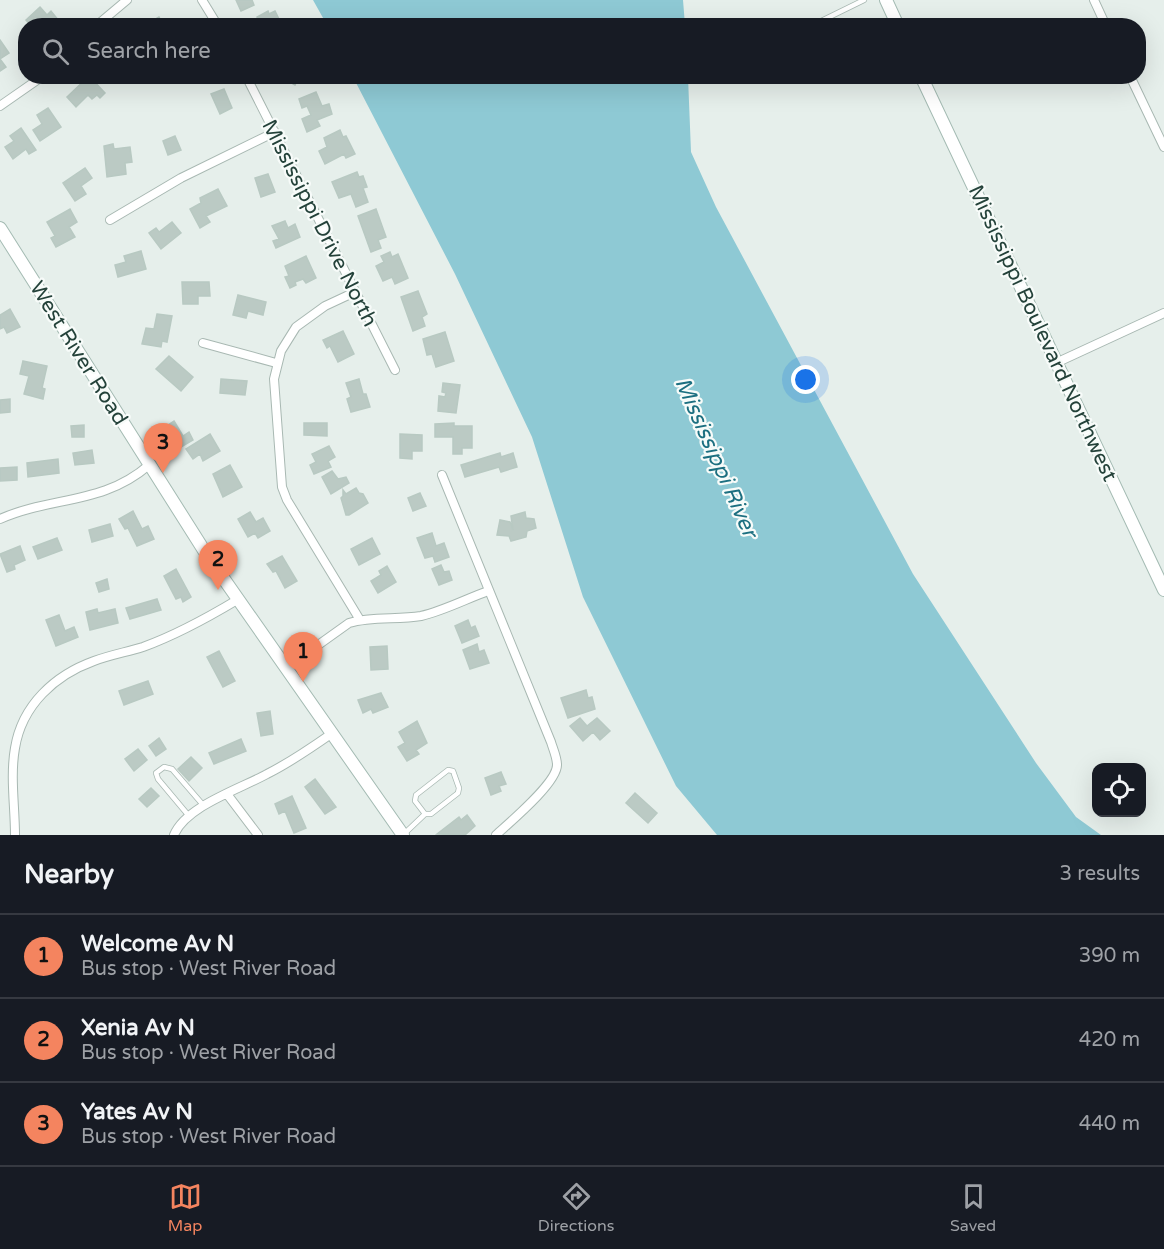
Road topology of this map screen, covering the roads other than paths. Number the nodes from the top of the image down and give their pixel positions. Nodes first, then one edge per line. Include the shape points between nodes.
1 (127, 0) edge
2 (202, 0) edge
3 (864, 0) edge
4 (886, 0) edge
5 (1094, 0) edge
6 (106, 18) edge
7 (213, 18) edge
8 (827, 18) edge
9 (894, 18) edge
10 (1102, 18) edge
11 (32, 84) edge
12 (250, 84) edge
13 (925, 84) edge
14 (1134, 84) edge
15 (0, 106) edge
16 (275, 132) junction
17 (1164, 147) edge
18 (110, 220) dead end
19 (0, 228) edge
20 (355, 292) junction
21 (1164, 313) edge
22 (204, 343) dead end
23 (1058, 362) junction
24 (276, 363) junction
25 (395, 370) dead end
26 (149, 465) junction
27 (442, 475) dead end
28 (0, 519) edge
29 (1164, 590) edge
30 (488, 591) junction
31 (237, 600) junction
32 (360, 620) junction
33 (286, 668) junction
34 (331, 734) junction
35 (227, 795) junction
36 (204, 806) junction
37 (424, 814) junction
38 (189, 816) junction
39 (15, 835) edge
40 (174, 835) edge
41 (258, 835) edge
42 (403, 835) edge
43 (496, 835) edge

1 - 6 street
2 - 7 street
3 - 8 lane
4 - 9 main road
5 - 10 street
11 - 15 street
12 - 16 street, Mississippi Drive North
13 - 23 main road, Mississippi Boulevard Northwest
14 - 17 street
16 - 18 street via 181,178
16 - 20 street, Mississippi Drive North
19 - 26 main road, West River Road
20 - 24 street via 325,306 296,327
20 - 25 street, Mississippi Drive North
21 - 23 street
22 - 24 street
23 - 29 main road, Mississippi Boulevard Northwest
24 - 32 street via 282,487
26 - 28 street via 105,492
26 - 31 main road, West River Road
27 - 30 street
30 - 32 street via 424,615
30 - 43 street via 551,742 557,767 545,786
31 - 33 main road, West River Road
31 - 39 street via 143,647 79,667 37,699 15,747
32 - 33 street via 336,631
33 - 34 main road, West River Road
34 - 35 street
34 - 42 main road, West River Road
35 - 36 street
35 - 41 street
36 - 38 street
36 - 38 lane via 172,769 164,767 156,773 158,779
37 - 37 lane via 431,814 458,793 453,771 448,770 416,795 415,801
37 - 42 lane
38 - 40 street

